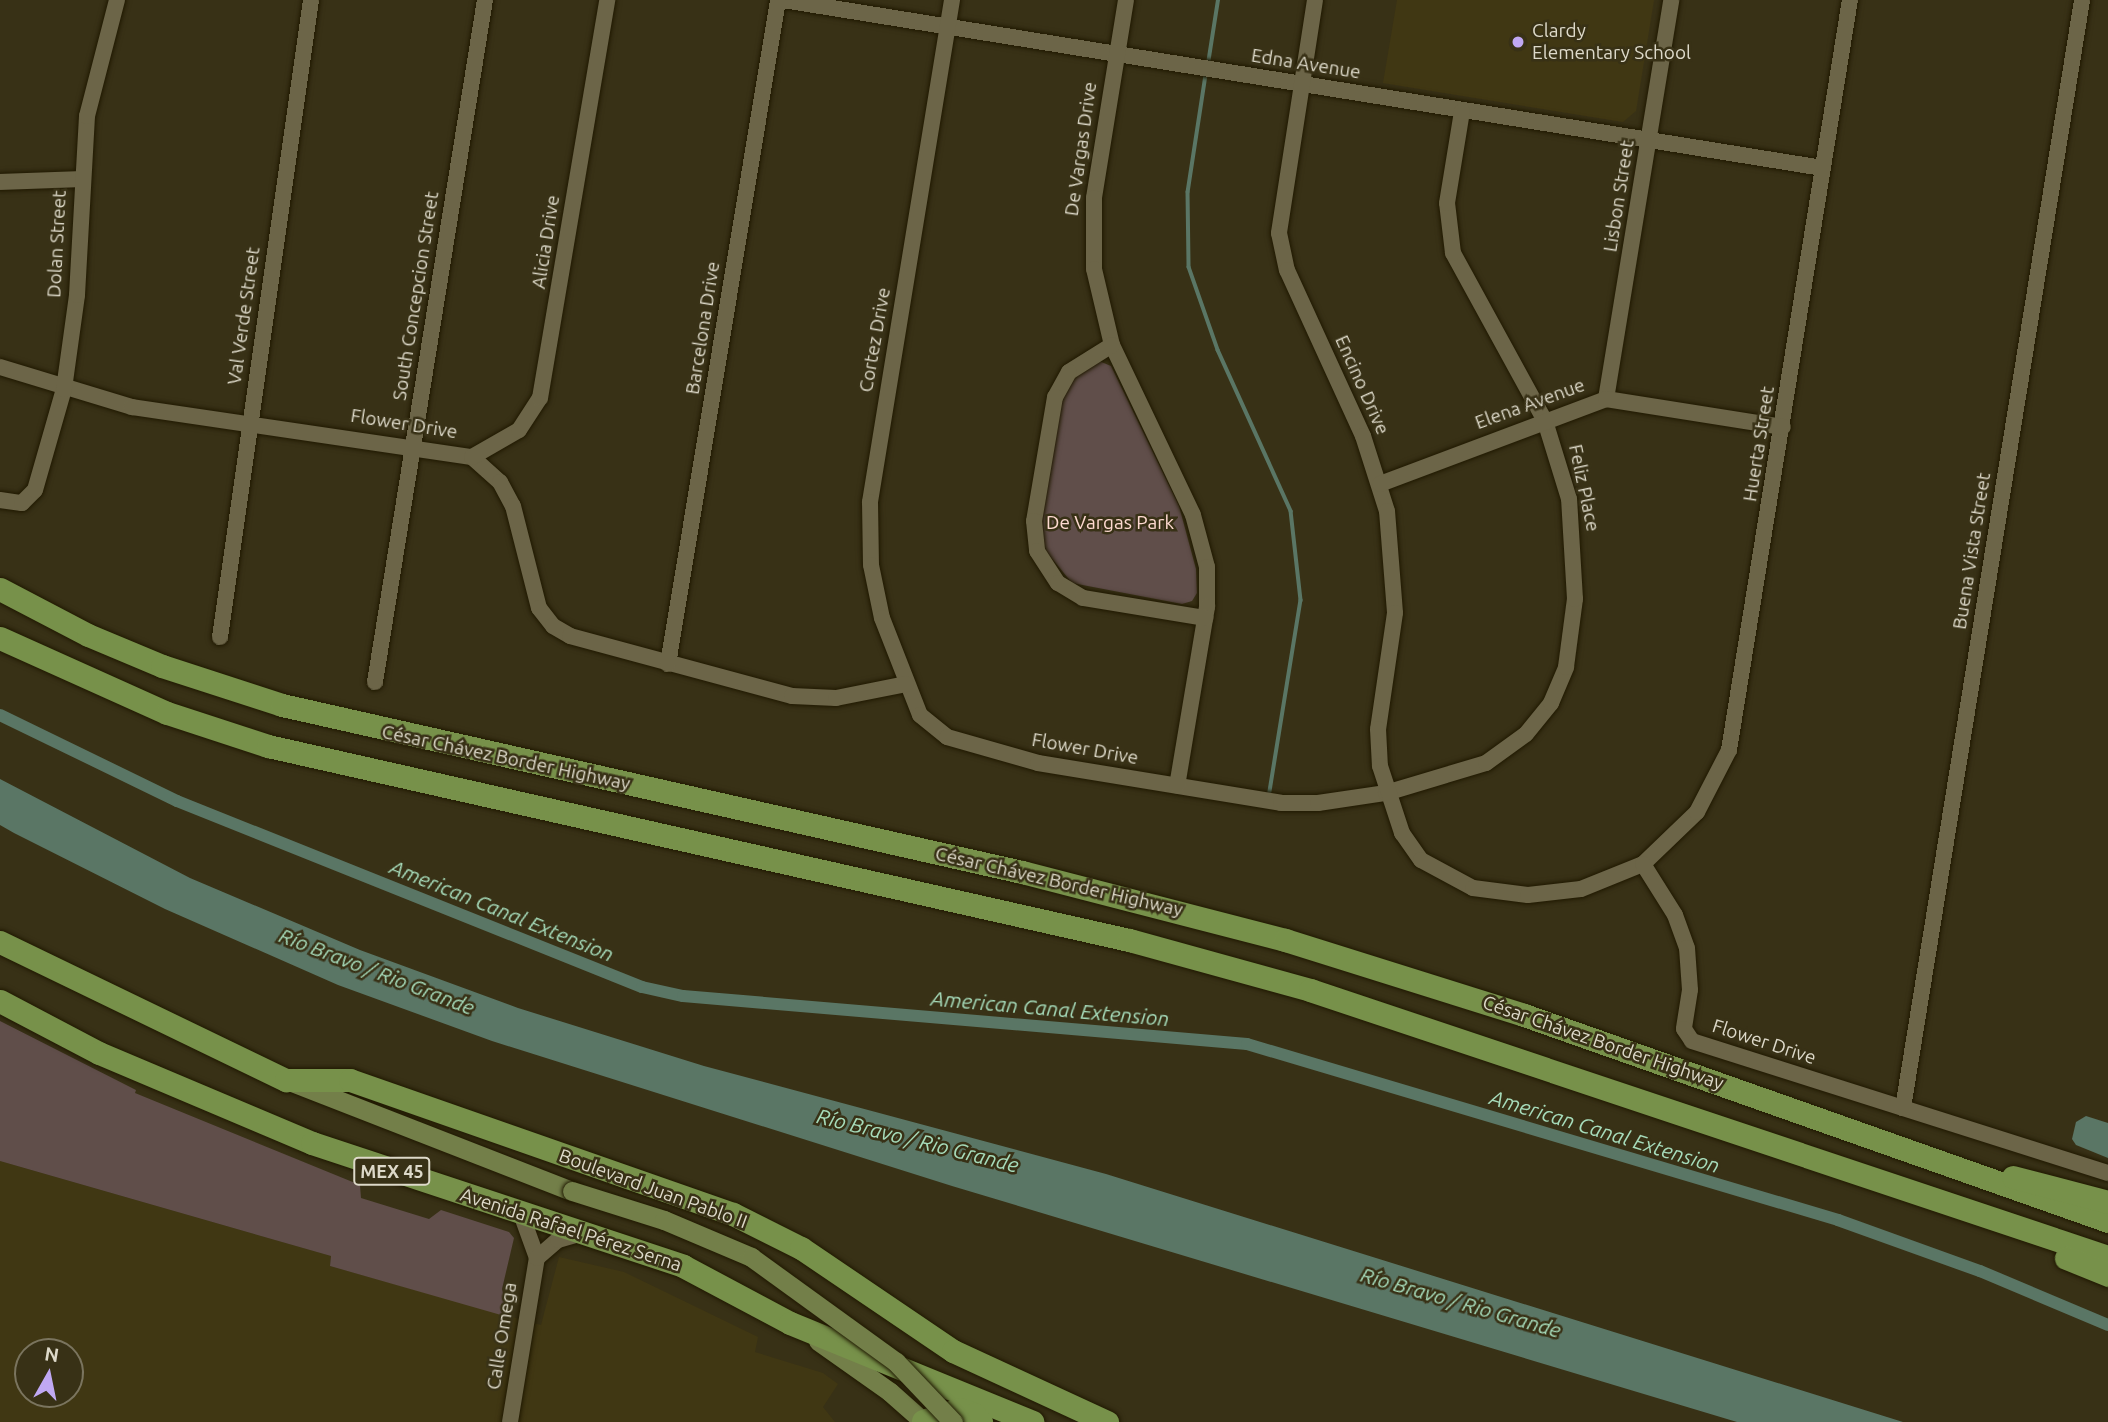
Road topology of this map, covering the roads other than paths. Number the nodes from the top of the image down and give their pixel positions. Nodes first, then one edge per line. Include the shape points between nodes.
1 (117, 0) edge
2 (311, 0) edge
3 (485, 0) edge
4 (607, 0) edge
5 (780, 0) edge
6 (952, 0) edge
7 (1126, 0) edge
8 (1315, 0) edge
9 (1671, 0) edge
10 (1850, 0) edge
11 (2082, 0) edge
12 (948, 27) junction
13 (1116, 54) junction
14 (1301, 85) junction
15 (1462, 111) junction
16 (1649, 142) junction
17 (1823, 168) junction
18 (82, 179) junction
19 (0, 182) edge
20 (1112, 345) junction
21 (0, 366) edge
22 (64, 389) junction
23 (1606, 399) junction
24 (1545, 421) junction
25 (250, 422) junction
26 (1783, 427) junction
27 (412, 446) junction
28 (472, 457) junction
29 (1380, 484) junction
30 (0, 500) edge
31 (0, 589) edge
32 (1205, 618) junction
33 (220, 637) dead end
34 (0, 638) edge
35 (668, 664) junction
36 (374, 682) dead end
37 (906, 684) junction
38 (1177, 786) junction
39 (1386, 793) junction
40 (1643, 864) junction
41 (0, 942) edge
42 (0, 1001) edge
43 (286, 1080) junction
44 (1903, 1108) junction
45 (1941, 1162) junction
46 (2108, 1173) edge
47 (1903, 1187) junction
48 (2108, 1202) edge
49 (520, 1211) junction
50 (2108, 1221) edge
51 (589, 1233) junction
52 (2108, 1257) edge
53 (537, 1258) junction
54 (2108, 1275) edge
55 (790, 1323) junction
56 (510, 1422) edge
57 (923, 1422) edge
58 (953, 1422) edge
59 (981, 1422) edge
60 (1033, 1422) edge
61 (1107, 1422) edge

1 - 18 street, Dolan Street via 87,116
2 - 25 street, Val Verde Street
3 - 27 street, South Concepcion Street
4 - 28 street, Alicia Drive via 540,398 519,430
5 - 12 street, Edna Avenue
5 - 35 street, Barcelona Drive
6 - 12 street, Cortez Drive
7 - 13 street, De Vargas Drive
8 - 14 street, Encino Drive
9 - 16 street, Lisbon Street
10 - 17 street, Huerta Street
11 - 44 street, Buena Vista Street
12 - 13 street, Edna Avenue
12 - 37 street, Cortez Drive via 870,502 875,591
13 - 14 street, Edna Avenue
13 - 20 street, De Vargas Drive via 1091,235 1099,302
14 - 15 street, Edna Avenue
14 - 29 street, Encino Drive via 1280,217 1281,253
15 - 16 street, Edna Avenue
15 - 24 street, Feliz Place via 1447,203 1453,253
16 - 17 street, Edna Avenue
16 - 23 street, Lisbon Street
17 - 26 street, Huerta Street
18 - 19 street
18 - 22 street, Dolan Street via 76,295
20 - 32 street, De Vargas Drive via 1193,515 1206,567
20 - 32 street via 1069,372 1055,397 1034,522 1037,551 1051,576 1083,598
21 - 22 street, Flower Drive
22 - 25 street, Flower Drive via 132,407
22 - 30 street, Dolan Street via 35,490 22,503
23 - 24 street, Elena Avenue
23 - 26 street, Elena Avenue
24 - 29 street, Elena Avenue
24 - 39 street, Feliz Place via 1562,465 1574,532 1572,633 1560,685 1540,718 1501,754 1449,776
25 - 27 street, Flower Drive
25 - 33 street, Val Verde Street
26 - 40 street, Huerta Street via 1729,750 1698,812
27 - 28 street, Flower Drive
27 - 36 street, South Concepcion Street
28 - 35 street, Flower Drive via 500,482 513,506 532,594 546,619 570,636
29 - 39 street, Encino Drive via 1395,579 1394,630 1378,729
31 - 45 highway, César Chávez Border Highway via 149,661 282,705 1155,904 1452,991
32 - 38 street, De Vargas Drive
34 - 47 highway, César Chávez Border Highway via 167,713 268,746 1206,960 1465,1039
35 - 37 street, Flower Drive via 808,698 868,694
37 - 38 street, Flower Drive via 920,715 947,737 1038,763
38 - 39 street, Flower Drive via 1305,804
39 - 40 street via 1402,833 1421,860 1473,888 1554,894 1598,884
40 - 44 street, Flower Drive via 1675,915 1687,947 1690,990 1684,1030 1692,1041
41 - 43 highway, MEX 45
42 - 49 highway, Avenida Rafael Pérez Serna / MEX 45 via 99,1053 312,1143
43 - 58 main road, Avenida Rafael Pérez Serna / MEX 45, bridge via 572,1191 664,1220 751,1257 896,1362
43 - 61 highway, Boulevard Juan Pablo II via 350,1080 733,1214 801,1248 953,1351
44 - 46 street, Flower Drive
45 - 48 highway via 2046,1183
45 - 50 highway, César Chávez Border Highway
47 - 52 highway, César Chávez Border Highway
47 - 54 highway
49 - 51 highway, Avenida Rafael Pérez Serna / MEX 45
49 - 53 street
51 - 53 street via 558,1240
51 - 55 highway, Avenida Rafael Pérez Serna / MEX 45 via 683,1266
53 - 56 street, Calle Omega
55 - 57 main road, Avenida Rafael Pérez Serna / MEX 45 via 880,1384
55 - 60 highway
57 - 59 highway via 960,1409

